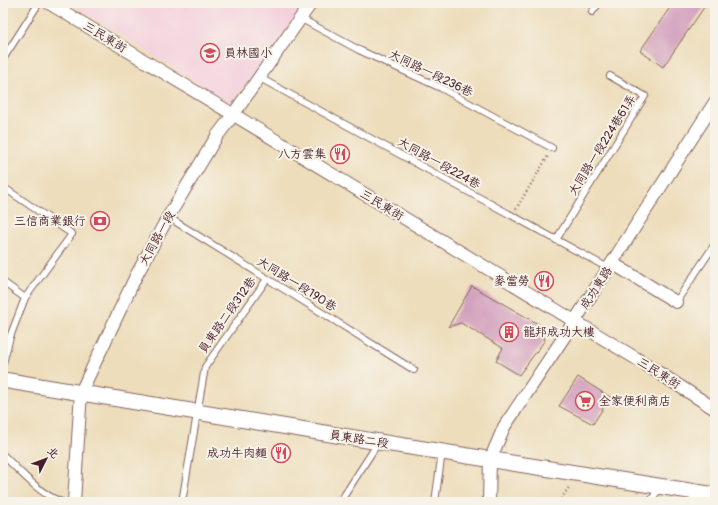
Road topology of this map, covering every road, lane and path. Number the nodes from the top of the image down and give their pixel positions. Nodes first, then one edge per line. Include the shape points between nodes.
1 (39, 3) edge
2 (48, 3) edge
3 (311, 3) edge
4 (599, 3) edge
5 (592, 12) dead end
6 (300, 18) junction
7 (3, 59) edge
8 (610, 76) dead end
9 (260, 78) junction
10 (715, 102) edge
11 (233, 115) junction
12 (552, 148) joint
13 (3, 187) edge
14 (512, 216) junction
15 (168, 217) junction
16 (556, 240) junction
17 (715, 244) edge
18 (610, 265) junction
19 (267, 279) junction
20 (3, 282) edge
21 (25, 298) junction
22 (676, 302) joint
23 (574, 322) junction
24 (3, 363) edge
25 (414, 370) dead end
26 (3, 380) edge
27 (81, 392) junction
28 (715, 409) edge
29 (197, 411) junction
30 (379, 442) junction
31 (442, 452) junction
32 (3, 455) edge
33 (490, 460) junction
34 (660, 487) junction
35 (715, 495) edge
36 (62, 502) edge
37 (74, 502) edge
38 (182, 502) edge
39 (340, 502) edge
40 (435, 502) edge
41 (490, 502) edge
42 (650, 502) edge

1 - 7 lane
2 - 11 street, 三民東街
3 - 6 street, 大同路一段
4 - 5 lane
6 - 9 street, 大同路一段
6 - 12 lane, 大同路一段236巷 via 359,50 441,88
8 - 16 lane, 大同路一段224巷61弄 via 645,96
9 - 11 street, 大同路一段
9 - 14 lane, 大同路一段224巷
10 - 18 street, 成功東路
11 - 15 street, 大同路一段 via 217,136
11 - 23 street, 三民東街
12 - 14 path
13 - 21 lane via 72,234
14 - 16 lane, 大同路一段224巷
15 - 19 lane, 大同路一段190巷
15 - 27 street, 大同路一段 via 136,276
16 - 18 lane, 大同路一段224巷
17 - 22 lane
18 - 22 street
18 - 23 street, 成功東路
19 - 25 lane, 大同路一段190巷
19 - 29 lane, 員東路二段312巷 via 205,367
20 - 21 lane
21 - 24 lane
23 - 28 street, 三民東街
23 - 33 street, 成功東路 via 504,427
26 - 27 street, 員東路二段
27 - 29 street, 員東路二段
27 - 37 street, 大同路一段
29 - 30 street, 員東路二段
29 - 38 lane, 員東路二段312巷
30 - 31 street, 員東路二段
30 - 39 lane
31 - 33 street, 員東路二段
31 - 40 lane
32 - 36 lane via 54,500
33 - 34 street, 員東路二段
33 - 41 street, 成功東路
34 - 35 street, 員東路二段
34 - 42 lane

